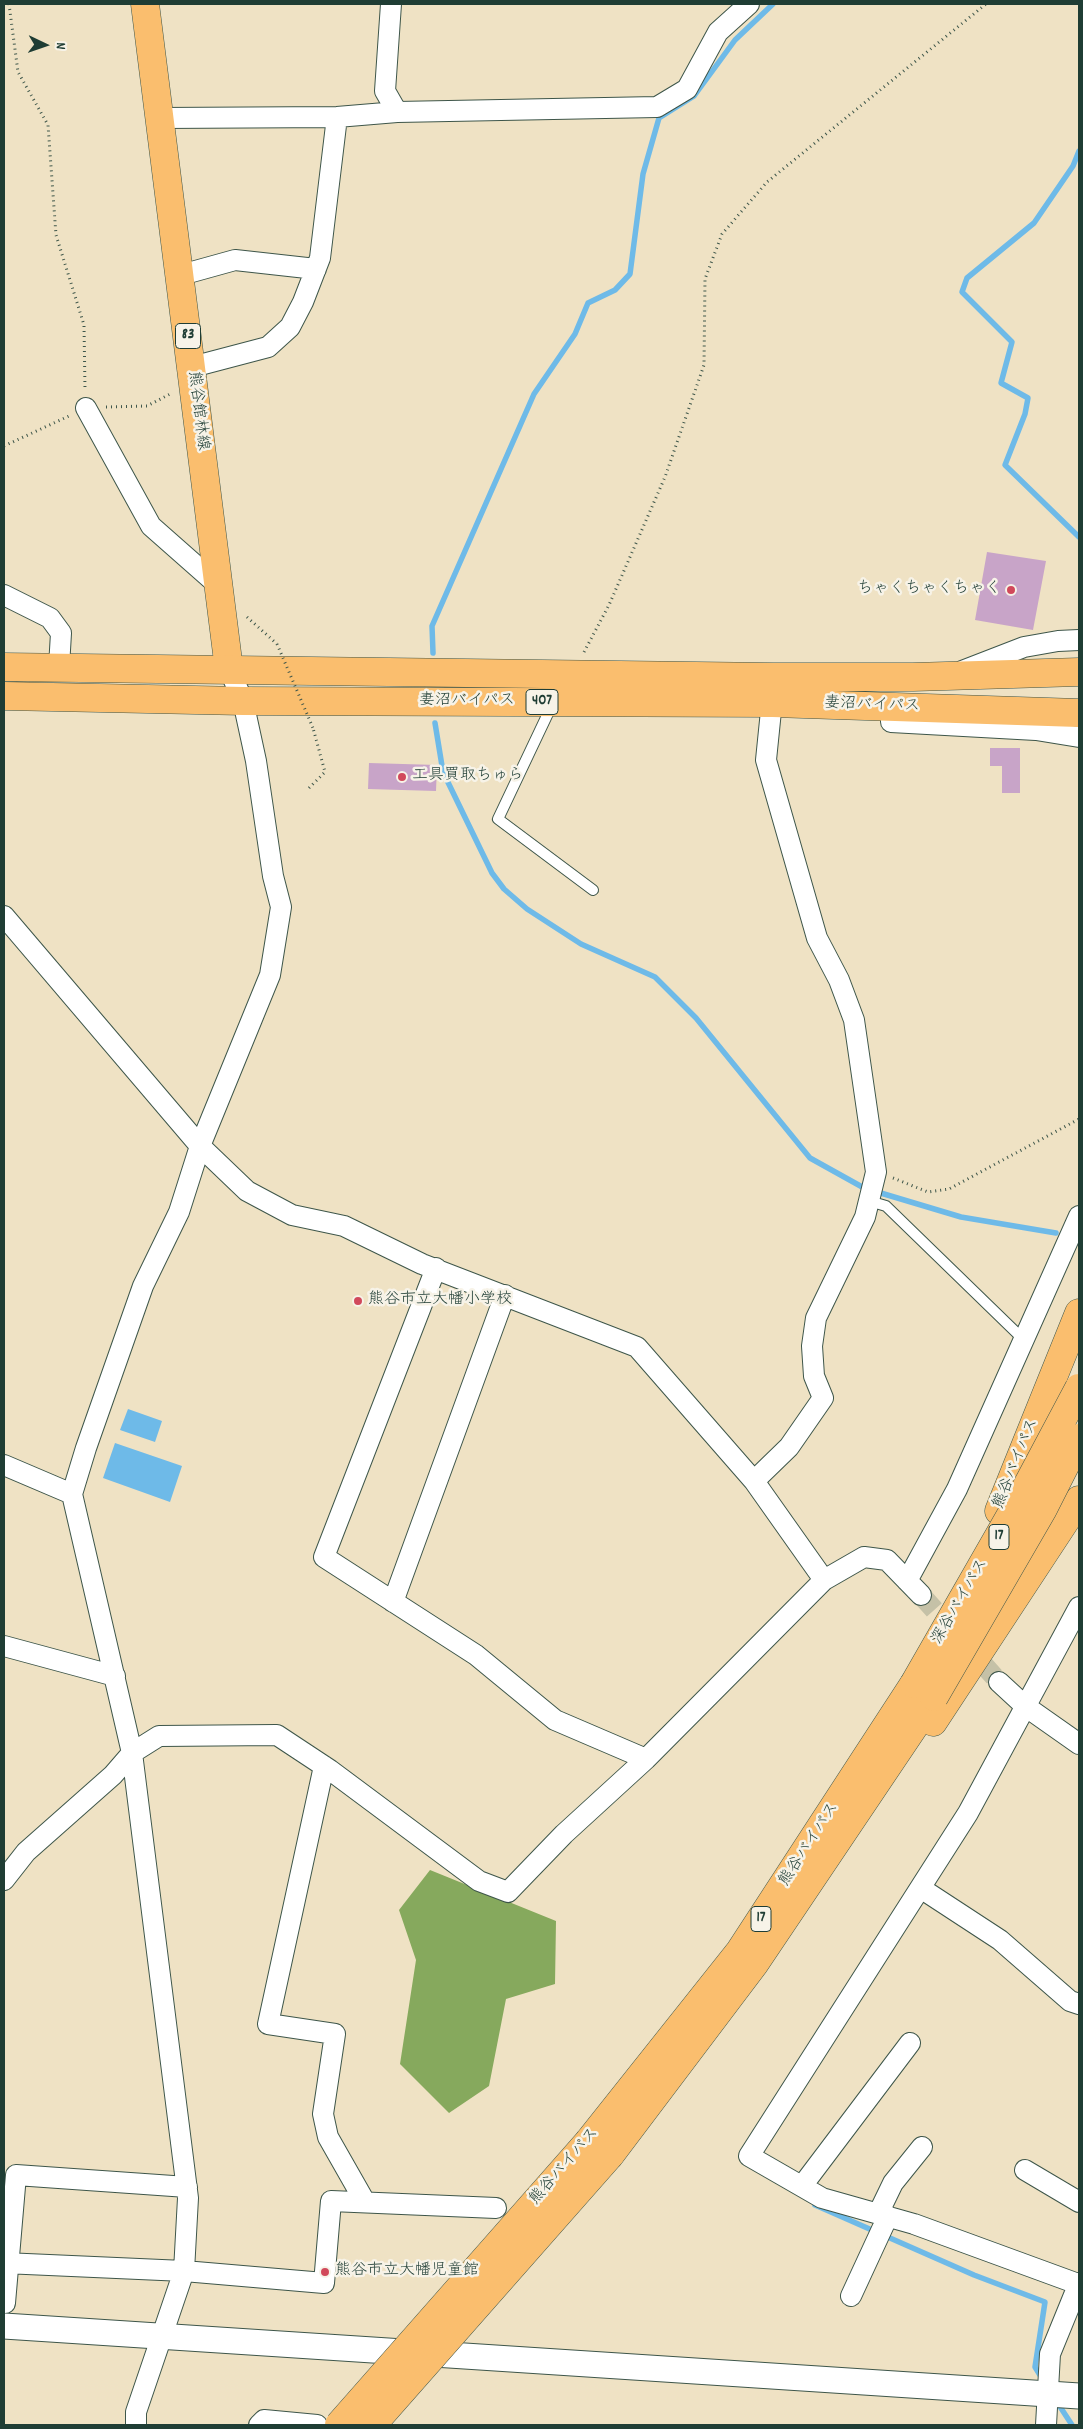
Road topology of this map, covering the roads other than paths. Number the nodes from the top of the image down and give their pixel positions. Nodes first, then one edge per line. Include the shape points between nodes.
1 (145, 4) edge
2 (391, 4) edge
3 (749, 4) edge
4 (397, 112) junction
5 (337, 117) junction
6 (161, 118) junction
7 (316, 269) junction
8 (181, 275) junction
9 (193, 374) junction
10 (86, 408) road end
11 (219, 586) junction
12 (4, 595) edge
13 (1079, 640) edge
14 (4, 667) edge
15 (59, 667) junction
16 (229, 669) junction
17 (1079, 672) edge
18 (950, 675) junction
19 (773, 690) junction
20 (4, 696) edge
21 (243, 702) junction
22 (553, 702) junction
23 (891, 707) junction
24 (1079, 713) edge
25 (1079, 737) edge
26 (594, 890) dead end
27 (4, 916) edge
28 (200, 1146) junction
29 (869, 1200) junction
30 (1079, 1216) edge
31 (436, 1268) junction
32 (505, 1295) junction
33 (1079, 1313) edge
34 (1025, 1341) junction
35 (1079, 1388) edge
36 (1079, 1438) edge
37 (4, 1465) edge
38 (754, 1481) junction
39 (72, 1494) junction
40 (1079, 1500) edge
41 (824, 1580) junction
42 (393, 1602) junction
43 (1079, 1607) edge
44 (4, 1646) edge
45 (115, 1676) junction
46 (999, 1682) tunnel mouth
47 (924, 1691) junction
48 (1025, 1706) junction
49 (1079, 1744) edge
50 (132, 1753) junction
51 (646, 1760) junction
52 (324, 1766) junction
53 (815, 1877) junction
54 (4, 1880) edge
55 (922, 1889) junction
56 (1079, 2004) edge
57 (910, 2043) dead end
58 (922, 2147) dead end
59 (599, 2148) junction
60 (1025, 2170) dead end
61 (802, 2186) junction
62 (187, 2187) junction
63 (365, 2202) junction
64 (1079, 2202) edge
65 (496, 2208) dead end
66 (883, 2215) junction
67 (6, 2263) edge
68 (184, 2271) junction
69 (1079, 2283) edge
70 (851, 2296) dead end
71 (4, 2315) edge
72 (162, 2336) junction
73 (1047, 2394) junction
74 (1079, 2396) edge
75 (136, 2425) edge
76 (259, 2425) edge
77 (317, 2425) edge
78 (339, 2425) edge
79 (372, 2425) edge
80 (1046, 2425) edge

1 - 6 main road, 熊谷館林線 / 83
2 - 4 street via 385,91
3 - 4 street via 718,32 687,89 657,107
4 - 5 street
5 - 6 street
5 - 7 street
6 - 8 main road, 熊谷館林線 / 83
7 - 8 street via 235,260
7 - 9 street via 290,327 268,347
8 - 9 main road, 熊谷館林線 / 83
9 - 11 main road, 熊谷館林線 / 83
10 - 11 street via 151,526
11 - 16 main road, 熊谷館林線 / 83
12 - 15 street via 50,618 61,633
13 - 18 street via 1024,647
14 - 15 main road, 妻沼バイパス / 407
15 - 16 main road, 妻沼バイパス / 407
16 - 19 main road, 妻沼バイパス / 407 via 572,674
16 - 21 street
17 - 18 main road, 妻沼バイパス / 407
18 - 19 main road, 妻沼バイパス / 407
19 - 22 main road, 妻沼バイパス / 407
19 - 23 main road, 妻沼バイパス / 407
19 - 29 street via 766,760 817,938 840,980 854,1020 875,1175
20 - 21 main road, 妻沼バイパス / 407
21 - 22 main road, 妻沼バイパス / 407
21 - 28 street via 281,907 270,975
22 - 26 lane via 498,819
23 - 24 main road, 妻沼バイパス / 407
23 - 25 street via 891,722 1036,730
27 - 28 street
28 - 31 street via 247,1191 292,1215 344,1226
28 - 39 street via 179,1212 143,1286
29 - 34 lane via 886,1206
29 - 38 street via 865,1217 816,1318 812,1346 814,1376 823,1398 789,1447
30 - 34 street
31 - 32 street
31 - 42 street via 324,1557
32 - 38 street via 637,1347
32 - 42 street
33 - 47 main road, 熊谷バイパス / 17, bridge
34 - 41 street via 914,1588 887,1560 864,1557
35 - 47 main road, 深谷バイパス / 17, bridge
36 - 47 main road, 深谷バイパス / 17, bridge via 1042,1509
37 - 39 street
38 - 41 street
39 - 45 street
40 - 53 main road, 17 via 872,1815
41 - 51 street
42 - 51 street via 476,1655 555,1720
43 - 48 street
44 - 45 street
45 - 50 street
46 - 48 street
47 - 53 main road, 熊谷バイパス / 17
47 - 59 main road, 熊谷バイパス / 17
48 - 49 street
48 - 55 street via 968,1814
50 - 52 street via 160,1736 277,1735
50 - 54 street via 113,1775 26,1852
50 - 62 street
51 - 52 street via 564,1834 508,1892 479,1881
52 - 63 street via 268,2024 335,2034 323,2114 328,2137
53 - 59 main road, 熊谷バイパス / 17 via 755,1963
55 - 56 street via 1000,1940 1070,2001
55 - 61 street via 749,2156
57 - 61 street
58 - 66 street via 893,2183
59 - 78 main road, 熊谷バイパス / 17, bridge
59 - 79 main road, 熊谷バイパス / 17, bridge
60 - 64 street
61 - 66 street via 822,2198
62 - 67 street via 16,2175
62 - 68 street
63 - 65 street
63 - 68 street via 331,2201 324,2283
66 - 69 street
66 - 70 street
67 - 68 street
67 - 71 street
68 - 72 street
69 - 73 street via 1050,2354
71 - 72 street
72 - 73 street
72 - 75 street via 136,2412
73 - 74 street
73 - 80 street
76 - 77 street via 264,2420

